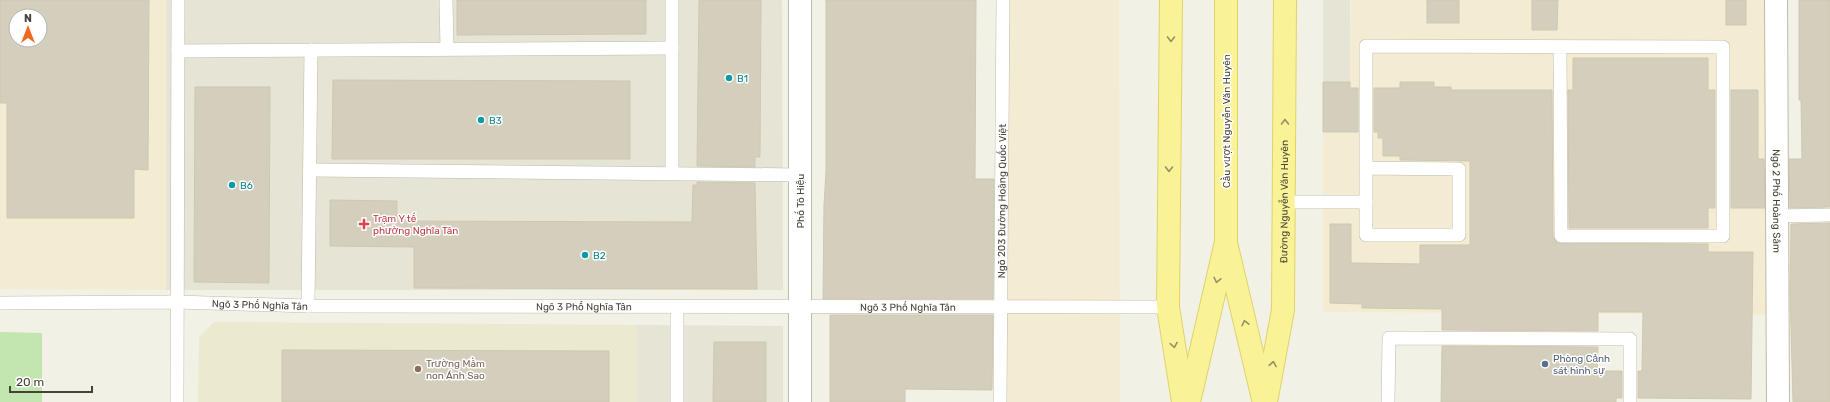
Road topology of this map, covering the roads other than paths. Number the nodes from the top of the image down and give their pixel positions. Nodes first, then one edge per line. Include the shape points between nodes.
1 (178, 0) edge
2 (446, 0) edge
3 (672, 0) edge
4 (800, 0) edge
5 (1003, 0) edge
6 (1171, 0) edge
7 (1226, 0) edge
8 (1285, 0) edge
9 (1776, 0) edge
10 (1560, 47) junction
11 (672, 48) junction
12 (447, 49) junction
13 (311, 50) junction
14 (178, 51) junction
15 (1366, 168) junction
16 (310, 170) junction
17 (672, 173) junction
18 (800, 174) junction
19 (1285, 202) junction
20 (1366, 202) junction
21 (1777, 216) junction
22 (1830, 216) edge
23 (1226, 242) junction
24 (177, 302) junction
25 (0, 303) edge
26 (308, 306) junction
27 (677, 307) junction
28 (800, 307) junction
29 (1168, 307) junction
30 (1000, 308) junction
31 (177, 402) edge
32 (677, 402) edge
33 (800, 402) edge
34 (1000, 402) edge
35 (1184, 402) edge
36 (1189, 402) edge
37 (1265, 402) edge
38 (1388, 402) edge
39 (1630, 402) edge
40 (1778, 402) edge

1 - 14 lane
2 - 12 lane
3 - 11 lane
4 - 18 street, Phố Tô Hiệu
5 - 30 lane, Ngõ 203 Đường Hoàng Quốc Việt
6 -> 29 main road
7 - 23 main road, Cầu vượt Nguyễn Văn Huyên
19 -> 8 main road, Đường Nguyễn Văn Huyên
9 - 21 street, Ngõ 2 Phố Hoàng Sâm
10 - 10 lane via 1723,47 1723,236 1561,236
10 - 15 lane via 1366,46
11 - 12 lane
11 - 17 lane
12 - 13 lane
13 - 14 lane
13 - 16 lane
14 - 24 lane
15 - 20 lane
15 - 20 lane via 1459,169 1459,235 1366,235
16 - 17 lane
16 - 26 lane
17 - 18 lane
18 - 28 street, Phố Tô Hiệu
19 - 20 lane
37 -> 19 main road, Đường Nguyễn Văn Huyên via 1282,310
21 - 22 lane
21 - 40 street, Ngõ 2 Phố Hoàng Sâm
23 -> 36 main road, Cầu vượt Nguyễn Văn Huyên
37 -> 23 main road, Cầu vượt Nguyễn Văn Huyên
24 - 25 lane, Ngõ 3 Phố Nghĩa Tân
24 - 26 lane, Ngõ 3 Phố Nghĩa Tân
24 - 31 lane
26 - 27 lane, Ngõ 3 Phố Nghĩa Tân
27 - 28 lane, Ngõ 3 Phố Nghĩa Tân
27 - 32 lane
28 - 30 lane, Ngõ 3 Phố Nghĩa Tân
28 - 33 street, Phố Tô Hiệu
29 - 30 lane, Ngõ 3 Phố Nghĩa Tân
29 -> 35 main road
30 - 34 lane, Ngõ 203 Đường Hoàng Quốc Việt
38 - 39 lane via 1389,338 1630,339

